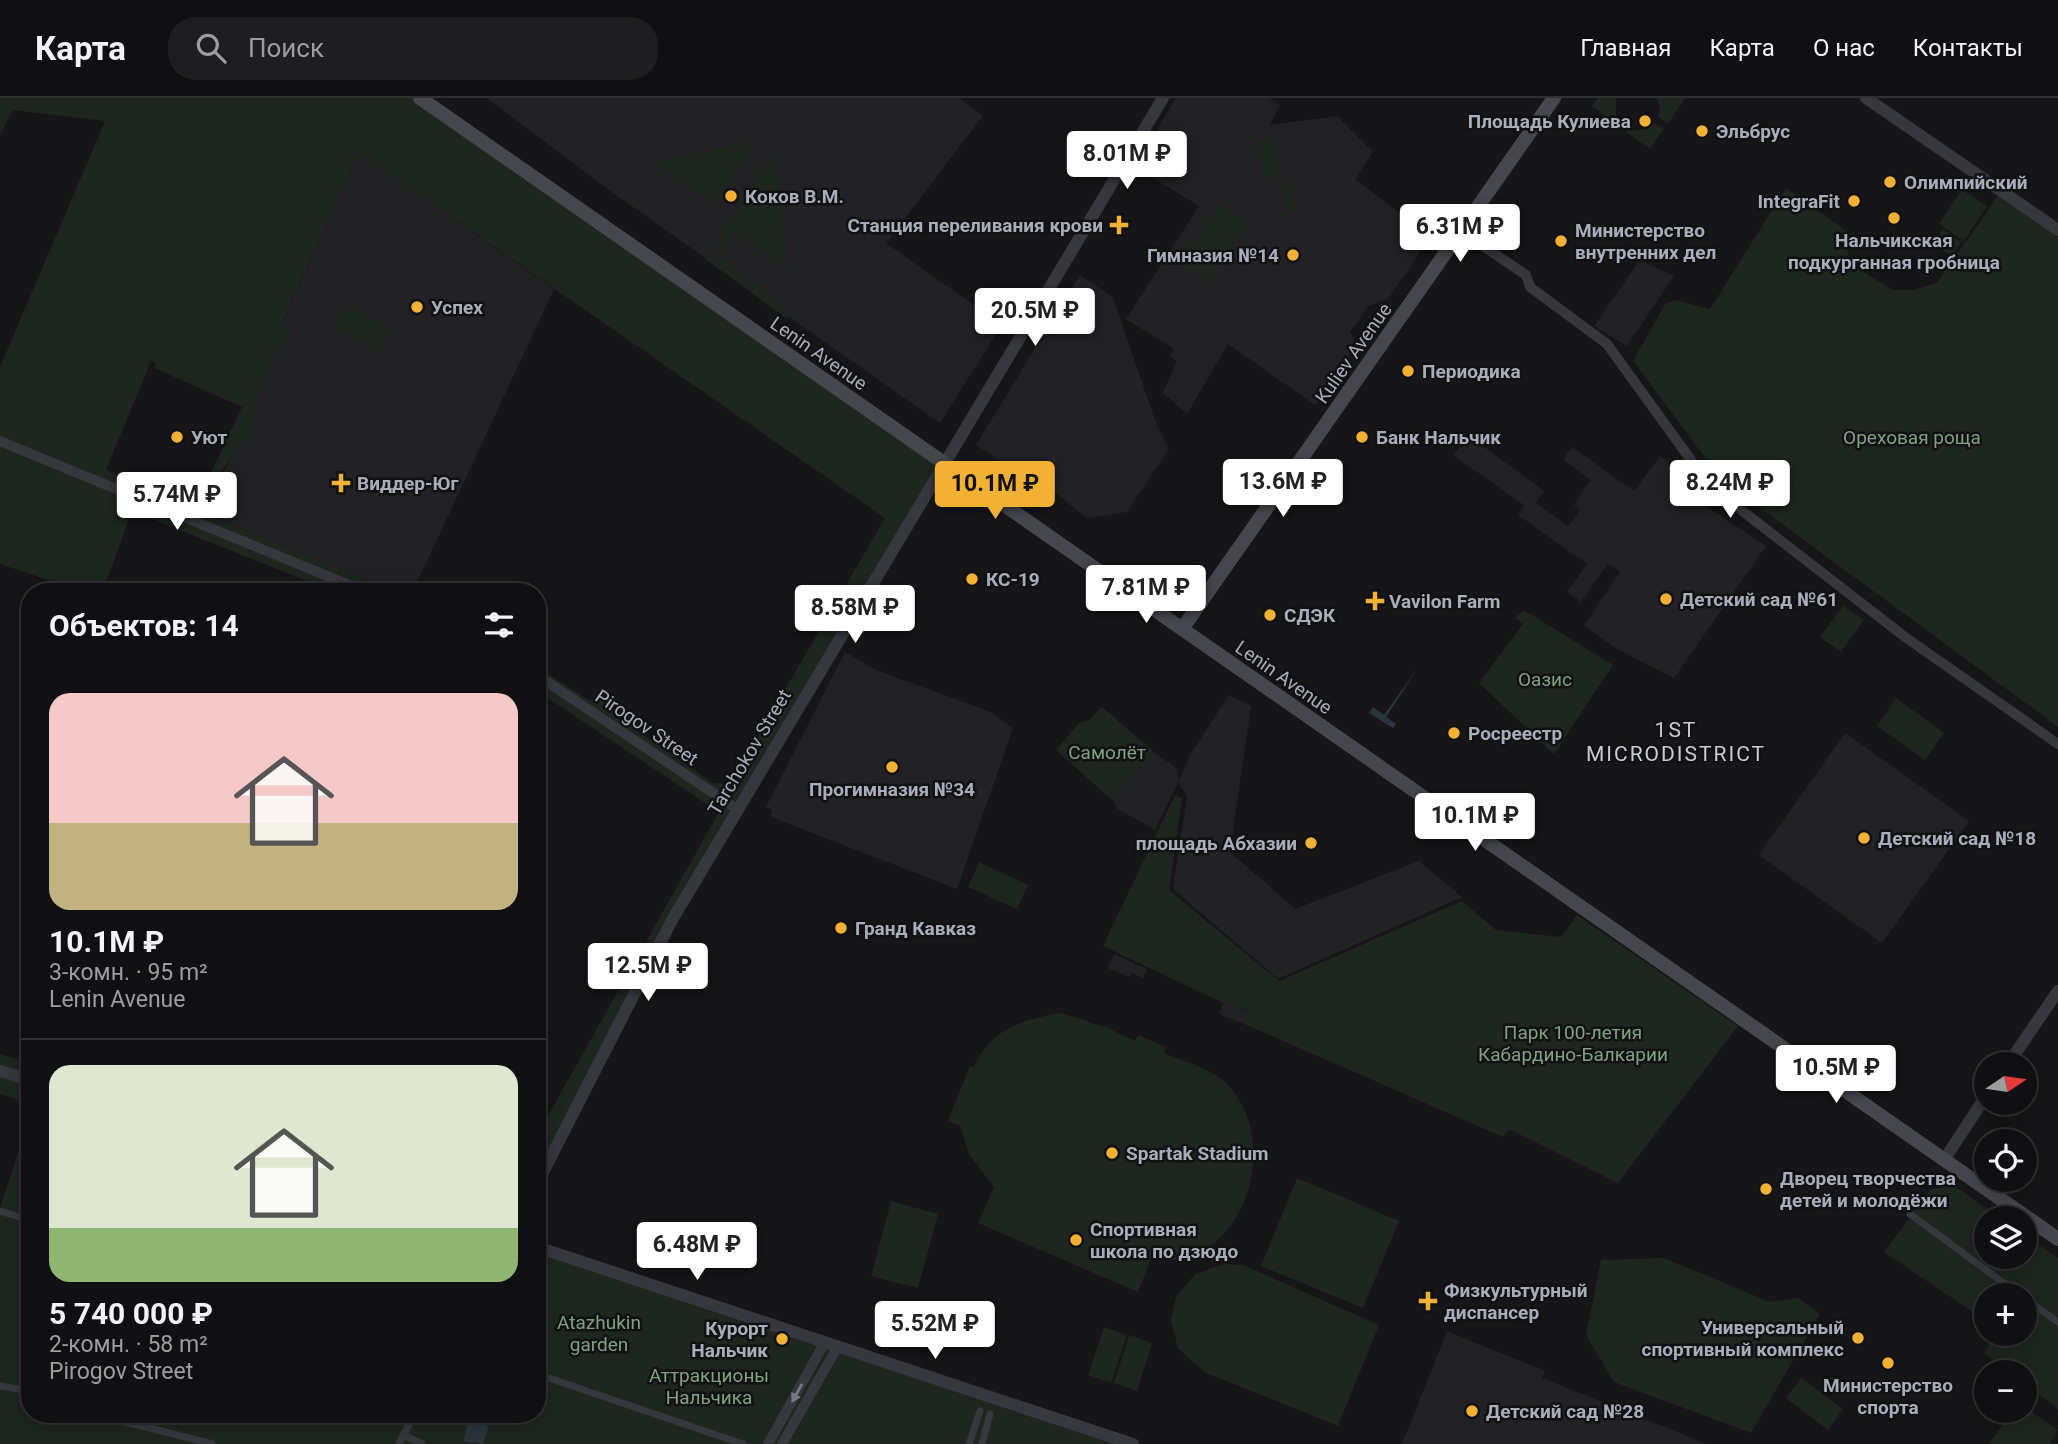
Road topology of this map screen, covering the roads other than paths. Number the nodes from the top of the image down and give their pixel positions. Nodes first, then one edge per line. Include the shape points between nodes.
1 (420, 98) edge
2 (1163, 98) edge
3 (1553, 98) edge
4 (1866, 98) edge
5 (2058, 230) edge
6 (1461, 231) junction
7 (0, 441) edge
8 (945, 464) junction
9 (344, 583) edge
10 (1182, 629) junction
11 (546, 681) edge
12 (2058, 744) edge
13 (737, 809) junction
14 (2058, 991) edge
15 (2016, 1052) edge
16 (0, 1071) edge
17 (21, 1077) edge
18 (1974, 1114) edge
19 (1944, 1160) junction
20 (546, 1166) edge
21 (0, 1211) edge
22 (1910, 1214) dead end
23 (21, 1217) edge
24 (2058, 1239) edge
25 (546, 1250) edge
26 (2004, 1283) edge
27 (2037, 1307) edge
28 (2058, 1322) edge
29 (832, 1344) junction
30 (546, 1377) edge
31 (0, 1386) edge
32 (21, 1390) edge
33 (980, 1412) dead end
34 (990, 1414) dead end
35 (129, 1423) edge
36 (410, 1423) edge
37 (403, 1435) junction
38 (212, 1444) edge
39 (399, 1444) edge
40 (422, 1444) edge
41 (743, 1444) edge
42 (768, 1444) edge
43 (782, 1444) edge
44 (969, 1444) edge
45 (982, 1444) edge
46 (1133, 1444) edge

1 - 8 main road, Lenin Avenue
2 - 8 street, Tarchokov Street
3 - 6 main road, Kuliev Avenue
4 - 5 street
6 - 10 main road, Kuliev Avenue
6 - 12 street via 1526,275 1530,288 1607,344 1709,485 1905,637
7 - 9 street
8 - 10 main road, Lenin Avenue
8 - 13 street, Tarchokov Street
10 - 19 main road, Lenin Avenue
11 - 13 street, Pirogov Street
13 - 20 street, Tarchokov Street via 661,941
14 - 15 street
16 - 17 street
18 - 19 street
19 - 24 main road, Lenin Avenue
21 - 23 street
22 - 26 street
25 - 29 street
27 - 28 street
29 -> 42 street
29 - 43 street
29 - 46 street
30 - 41 street
31 - 32 street
33 - 44 street
34 - 45 street
35 - 38 street
36 - 37 street
37 - 39 street
37 - 40 street

